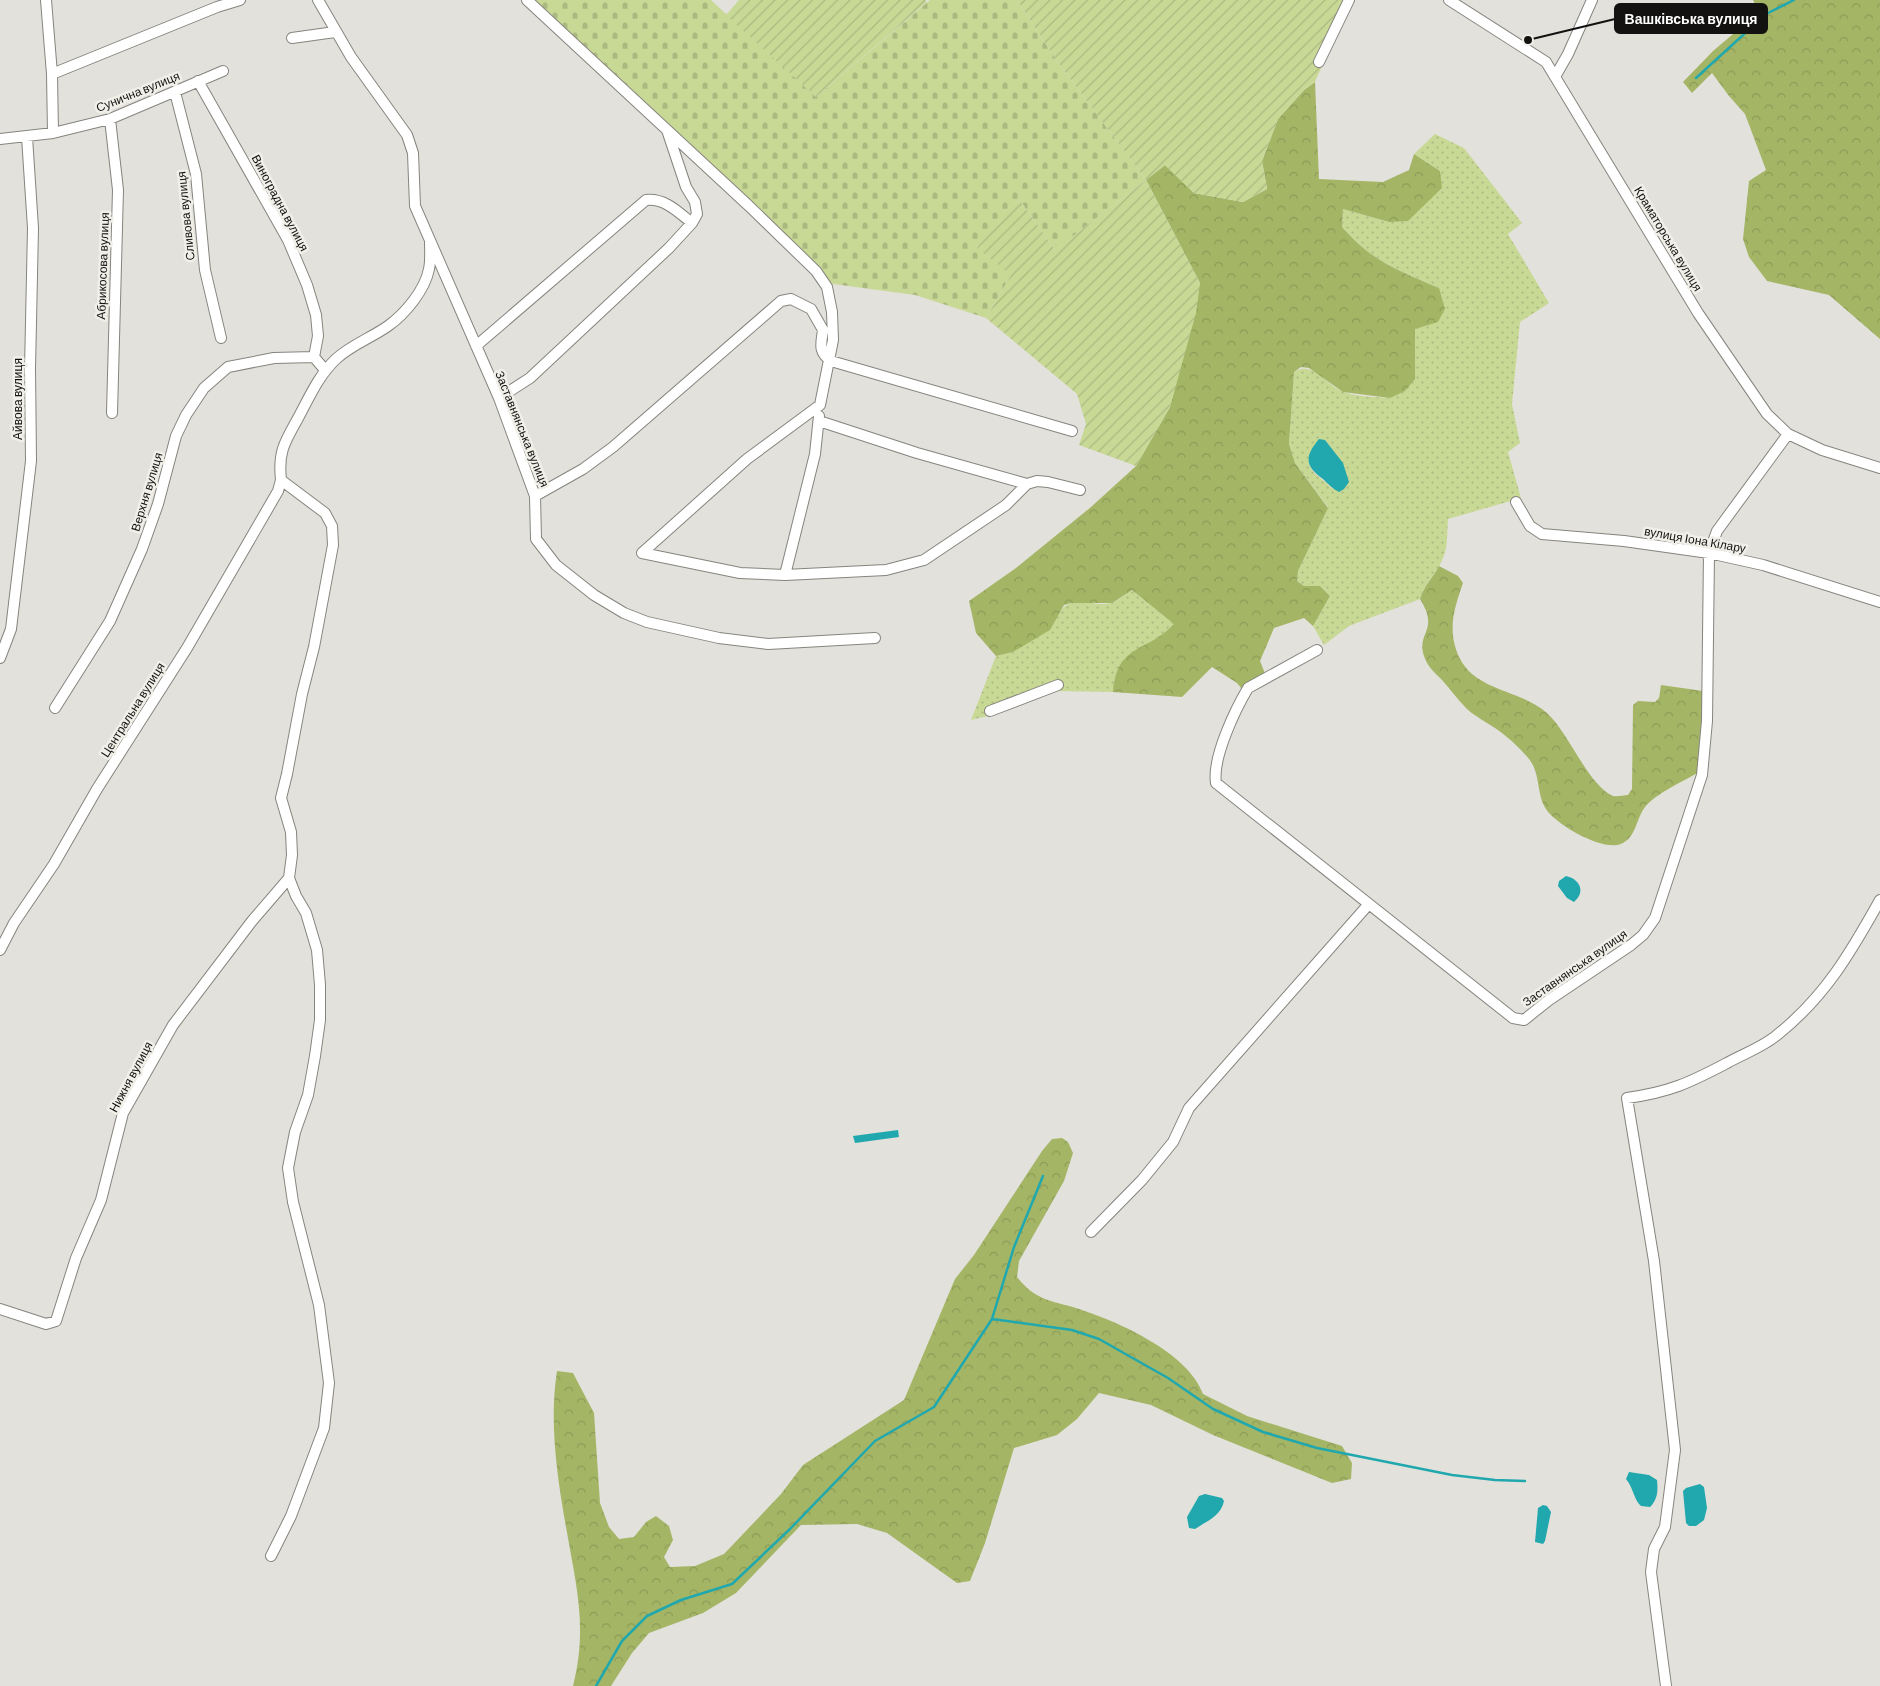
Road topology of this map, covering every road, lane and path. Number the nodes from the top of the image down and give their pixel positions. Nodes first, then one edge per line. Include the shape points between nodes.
1 (46, 0) edge
2 (240, 0) edge
3 (318, 0) edge
4 (527, 0) edge
5 (1349, 0) edge
6 (1450, 0) edge
7 (1592, 0) edge
8 (335, 32) junction
9 (292, 38) dead end
10 (1319, 62) dead end
11 (223, 71) dead end
12 (52, 74) junction
13 (1556, 75) junction
14 (198, 81) junction
15 (176, 92) junction
16 (110, 119) junction
17 (668, 132) junction
18 (53, 133) junction
19 (27, 137) junction
20 (0, 138) edge
21 (692, 223) junction
22 (430, 242) junction
23 (220, 338) dead end
24 (476, 346) junction
25 (314, 357) junction
26 (831, 361) junction
27 (325, 370) junction
28 (499, 398) junction
29 (820, 405) junction
30 (112, 413) dead end
31 (819, 421) junction
32 (1072, 431) dead end
33 (1788, 434) junction
34 (1880, 468) edge
35 (281, 480) junction
36 (1027, 484) junction
37 (1080, 490) dead end
38 (535, 496) junction
39 (1516, 502) dead end
40 (1709, 553) junction
41 (784, 575) junction
42 (1880, 602) edge
43 (875, 638) dead end
44 (1317, 650) dead end
45 (0, 658) edge
46 (1058, 685) dead end
47 (55, 708) dead end
48 (990, 711) dead end
49 (289, 878) junction
50 (1880, 900) edge
51 (1368, 905) junction
52 (0, 950) edge
53 (1091, 1232) dead end
54 (0, 1310) edge
55 (271, 1556) dead end
56 (1666, 1686) edge

1 - 12 street
2 - 12 street
3 - 8 street, Заставнянська вулиця
4 - 17 street
5 - 10 street
6 - 13 street, Краматорська вулиця via 1528,49 1546,62
7 - 13 street
8 - 9 street
8 - 22 street, Заставнянська вулиця via 407,135 413,153 415,206
11 - 14 street, Сунична вулиця
12 - 18 street
13 - 33 street, Краматорська вулиця via 1698,314 1766,414
14 - 15 street, Сунична вулиця
14 - 25 street, Виноградна вулиця via 288,240 316,315 318,336
15 - 16 street, Сунична вулиця
15 - 23 street, Сливова вулиця via 196,174 205,270
16 - 18 street, Сунична вулиця
16 - 30 street, Абрикосова вулиця via 118,190
17 - 21 street via 686,187 695,202 697,214
17 - 26 street via 816,271 827,287 832,312
18 - 19 street, Сунична вулиця
19 - 20 street, Сунична вулиця
19 - 45 street, Айвова вулиця via 33,228 31,460 11,629
21 - 24 street via 668,204 657,199 646,200
21 - 28 street via 530,378
22 - 24 street, Заставнянська вулиця
22 - 27 street via 430,268 413,301 389,326 353,347
24 - 28 street, Заставнянська вулиця
25 - 27 street
25 - 47 street, Верхня вулиця via 274,358 228,367 204,388 176,436 142,549 110,621
26 - 29 street
26 - 32 street
26 - 38 street via 820,347 823,330 811,309 792,299 781,301 613,447 583,469
27 - 35 street via 283,443 279,462
28 - 38 street, Заставнянська вулиця
29 - 31 street
29 - 41 street via 747,459 642,553 740,573
31 - 36 street
31 - 41 street via 815,454
33 - 34 street, Краматорська вулиця via 1822,450
33 - 40 street, Заставнянська вулиця via 1717,531
35 - 49 street via 325,513 332,526 333,545 280,798 292,832
35 - 52 street, Центральна вулиця via 274,499 187,648
36 - 37 street via 1048,482
36 - 41 street via 1006,505 924,560 886,570
38 - 43 street, Заставнянська вулиця via 536,538 544,550 572,579 624,613 647,622 720,638 768,644
39 - 40 street, вулиця Іона Кілару via 1530,526 1542,534
40 - 42 street, вулиця Іона Кілару via 1763,565
40 - 51 street, Заставнянська вулиця via 1707,721 1702,775 1655,918 1643,935 1530,1016 1517,1020
44 - 51 street, Заставнянська вулиця via 1248,688 1219,756 1214,773 1216,783
46 - 48 street
49 - 54 street, Нижня вулиця via 252,920 173,1025 123,1112 101,1200 76,1258 56,1321 46,1324
49 - 55 street via 306,913 317,950 320,1002 310,1085 289,1154 289,1176 320,1305 329,1383 324,1428 291,1516
50 - 56 street via 1848,958 1818,998 1776,1037 1686,1085 1627,1098 1654,1261 1675,1450 1665,1527 1654,1548 1651,1572
51 - 53 street via 1189,1108 1173,1142 1142,1180

